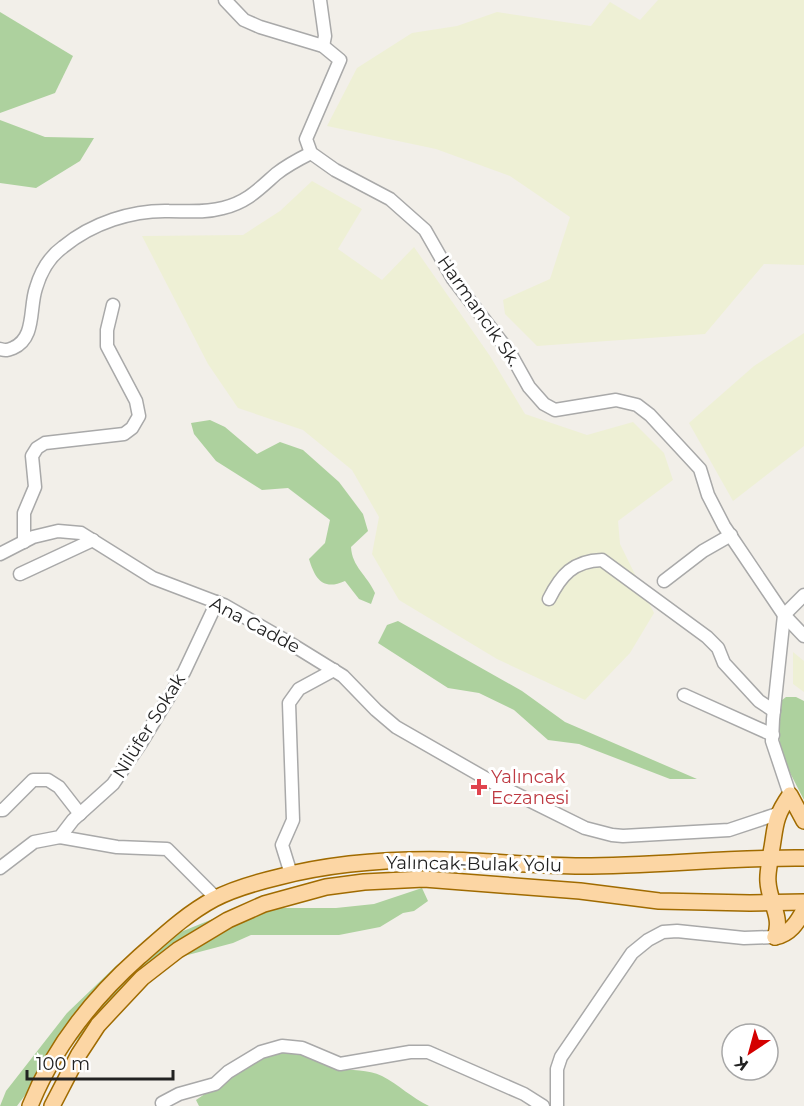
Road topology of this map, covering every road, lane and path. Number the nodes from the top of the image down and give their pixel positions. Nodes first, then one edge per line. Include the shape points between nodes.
1 (225, 0) edge
2 (320, 0) edge
3 (323, 46) junction
4 (311, 153) junction
5 (113, 304) dead end
6 (0, 349) edge
7 (731, 535) junction
8 (93, 540) junction
9 (24, 542) junction
10 (0, 554) edge
11 (20, 574) dead end
12 (664, 581) dead end
13 (804, 594) edge
14 (549, 599) dead end
15 (216, 602) junction
16 (784, 615) junction
17 (804, 636) edge
18 (334, 670) junction
19 (684, 695) dead end
20 (774, 711) junction
21 (773, 735) junction
22 (790, 795) junction
23 (0, 810) edge
24 (780, 813) junction
25 (80, 814) junction
26 (804, 821) edge
27 (60, 837) junction
28 (771, 858) junction
29 (804, 858) edge
30 (0, 868) edge
31 (291, 874) junction
32 (216, 898) junction
33 (804, 902) edge
34 (774, 903) junction
35 (804, 910) edge
36 (775, 938) junction
37 (162, 1103) dead end
38 (30, 1106) edge
39 (51, 1106) edge
40 (543, 1106) edge
41 (557, 1106) edge

1 - 3 street via 244,20
2 - 3 street
3 - 4 street via 340,60 306,139
4 - 6 street via 278,173 255,194 224,208 121,216 62,247 43,268 31,304 27,336 19,345
4 - 7 street, Harmancık Sk. via 334,170 390,199 425,230 453,279 544,404 555,410 616,400 637,405 650,415 700,469 708,495
5 - 9 street via 107,345 136,401 139,417 124,434 45,443 37,448 32,456 35,487 24,513
7 - 12 street
7 - 16 street, Harmancık Sk.
8 - 9 street, Ana Cadde via 81,533 58,531
8 - 11 street
8 - 15 street, Ana Cadde via 153,578
9 - 10 street, Ana Cadde
13 - 16 street
14 - 20 street via 559,580 572,568 602,560 707,637 718,648 724,663 759,701
15 - 18 street, Ana Cadde
15 - 25 street, Nilüfer Sokak via 184,672 141,743 113,784
16 - 17 street, Harmancık Sk.
16 - 20 street
18 - 24 street, Ana Cadde via 396,727 492,782 585,828 612,835 729,830
18 - 31 street via 299,689 288,703 293,820 282,845
19 - 21 street
20 - 21 street
21 - 22 street
22 - 24 main road
22 - 26 main road
23 - 25 street via 33,780 48,780 59,787
24 - 28 main road
25 - 27 street, Nilüfer Sokak
27 - 30 street via 34,842
27 - 32 street via 117,847 167,849
28 - 29 main road, Yalıncak-Bulak Yolu
28 - 31 main road, Yalıncak-Bulak Yolu via 581,866 443,860 356,863
28 - 34 main road via 768,882
31 - 32 main road, Yalıncak-Bulak Yolu
32 - 38 main road, Yalıncak-Bulak Yolu via 178,923 111,981 62,1046
33 - 34 main road, Yalıncak-Bulak Yolu
34 - 36 main road via 778,927
34 - 39 main road, Yalıncak-Bulak Yolu via 658,901 424,879 326,887 264,904 178,950 142,978 98,1025
35 - 36 main road via 792,928
36 - 41 street via 691,931 663,932 648,940 632,953 561,1057 557,1068
37 - 40 street via 215,1084 261,1052 282,1046 302,1048 340,1064 428,1052

